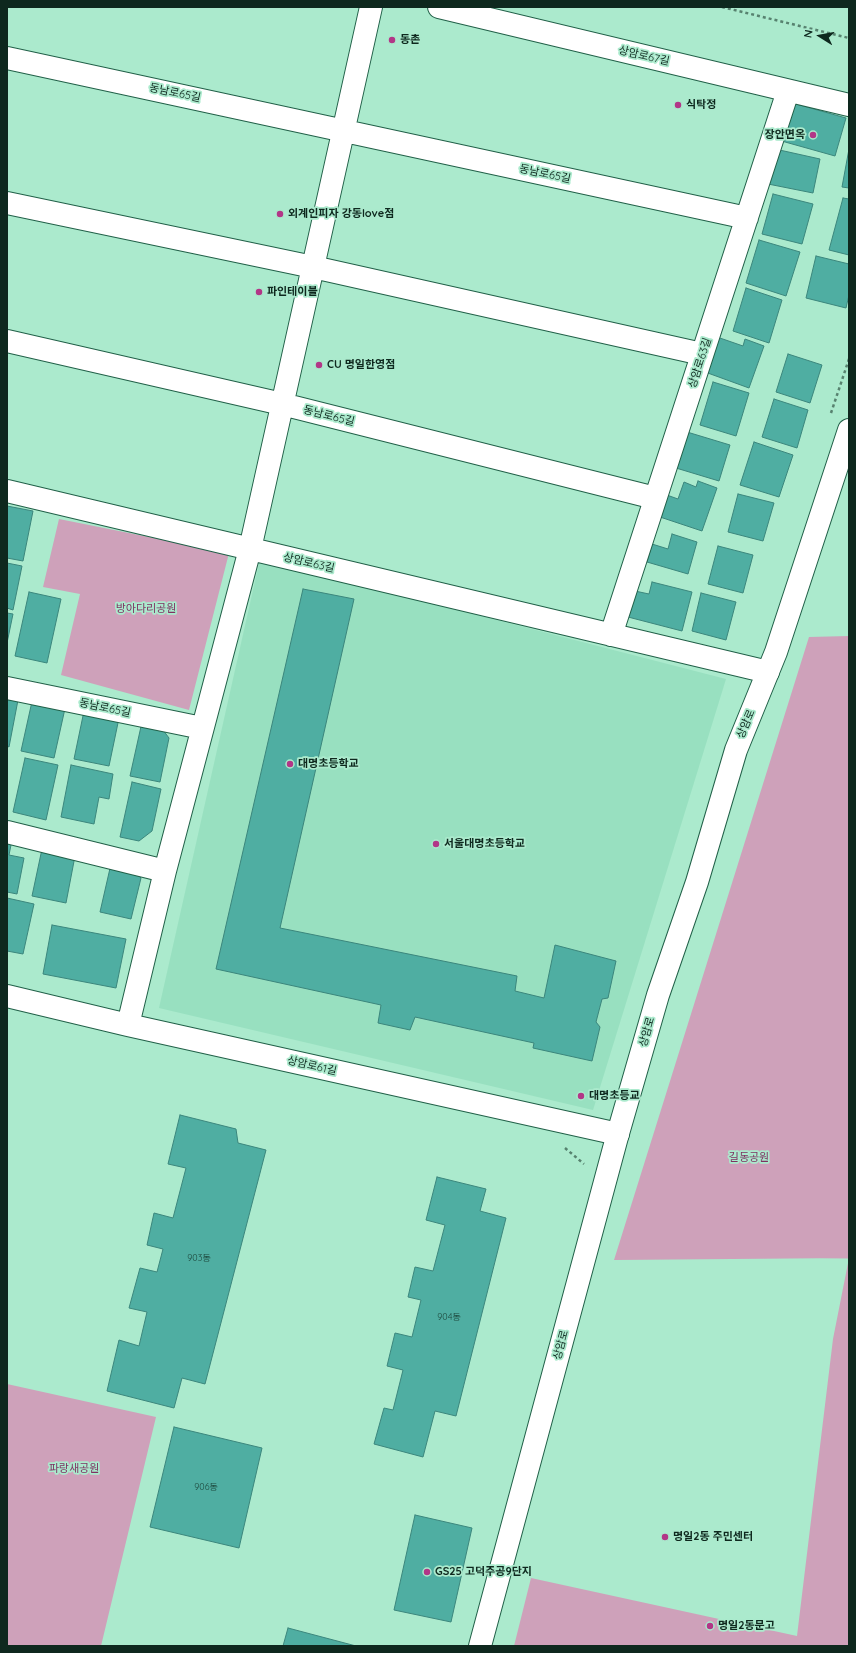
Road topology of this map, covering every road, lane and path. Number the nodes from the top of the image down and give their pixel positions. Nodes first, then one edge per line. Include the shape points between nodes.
1 (371, 7) edge
2 (439, 7) edge
3 (722, 7) edge
4 (849, 38) edge
5 (7, 58) edge
6 (788, 91) junction
7 (849, 105) edge
8 (344, 129) junction
9 (7, 203) edge
10 (746, 218) junction
11 (313, 267) junction
12 (7, 341) edge
13 (702, 354) junction
14 (282, 404) junction
15 (849, 430) edge
16 (7, 491) edge
17 (656, 498) junction
18 (250, 549) junction
19 (611, 635) junction
20 (768, 672) junction
21 (7, 688) edge
22 (202, 728) junction
23 (7, 832) edge
24 (165, 871) junction
25 (7, 996) edge
26 (128, 1025) junction
27 (618, 1134) junction
28 (480, 1646) edge

1 - 8 street
2 - 6 street, 상암로67길
3 - 4 path
5 - 8 street, 동남로65길
6 - 7 street, 상암로67길
6 - 10 street, 상암로63길
8 - 10 street, 동남로65길
8 - 11 street
9 - 11 street
10 - 13 street, 상암로63길
11 - 13 street
11 - 14 street
12 - 14 street, 동남로65길
13 - 17 street, 상암로63길
14 - 17 street, 동남로65길
14 - 18 street
15 - 20 street, 상암로
16 - 18 street, 상암로63길
17 - 19 street, 상암로63길
18 - 19 street, 상암로63길
18 - 22 street
19 - 20 street, 상암로63길
20 - 27 street, 상암로 via 736,750 697,882 658,995
21 - 22 street, 동남로65길
22 - 24 street
23 - 24 street
24 - 26 street
25 - 26 street, 상암로61길
26 - 27 street, 상암로61길
27 - 28 street, 상암로

